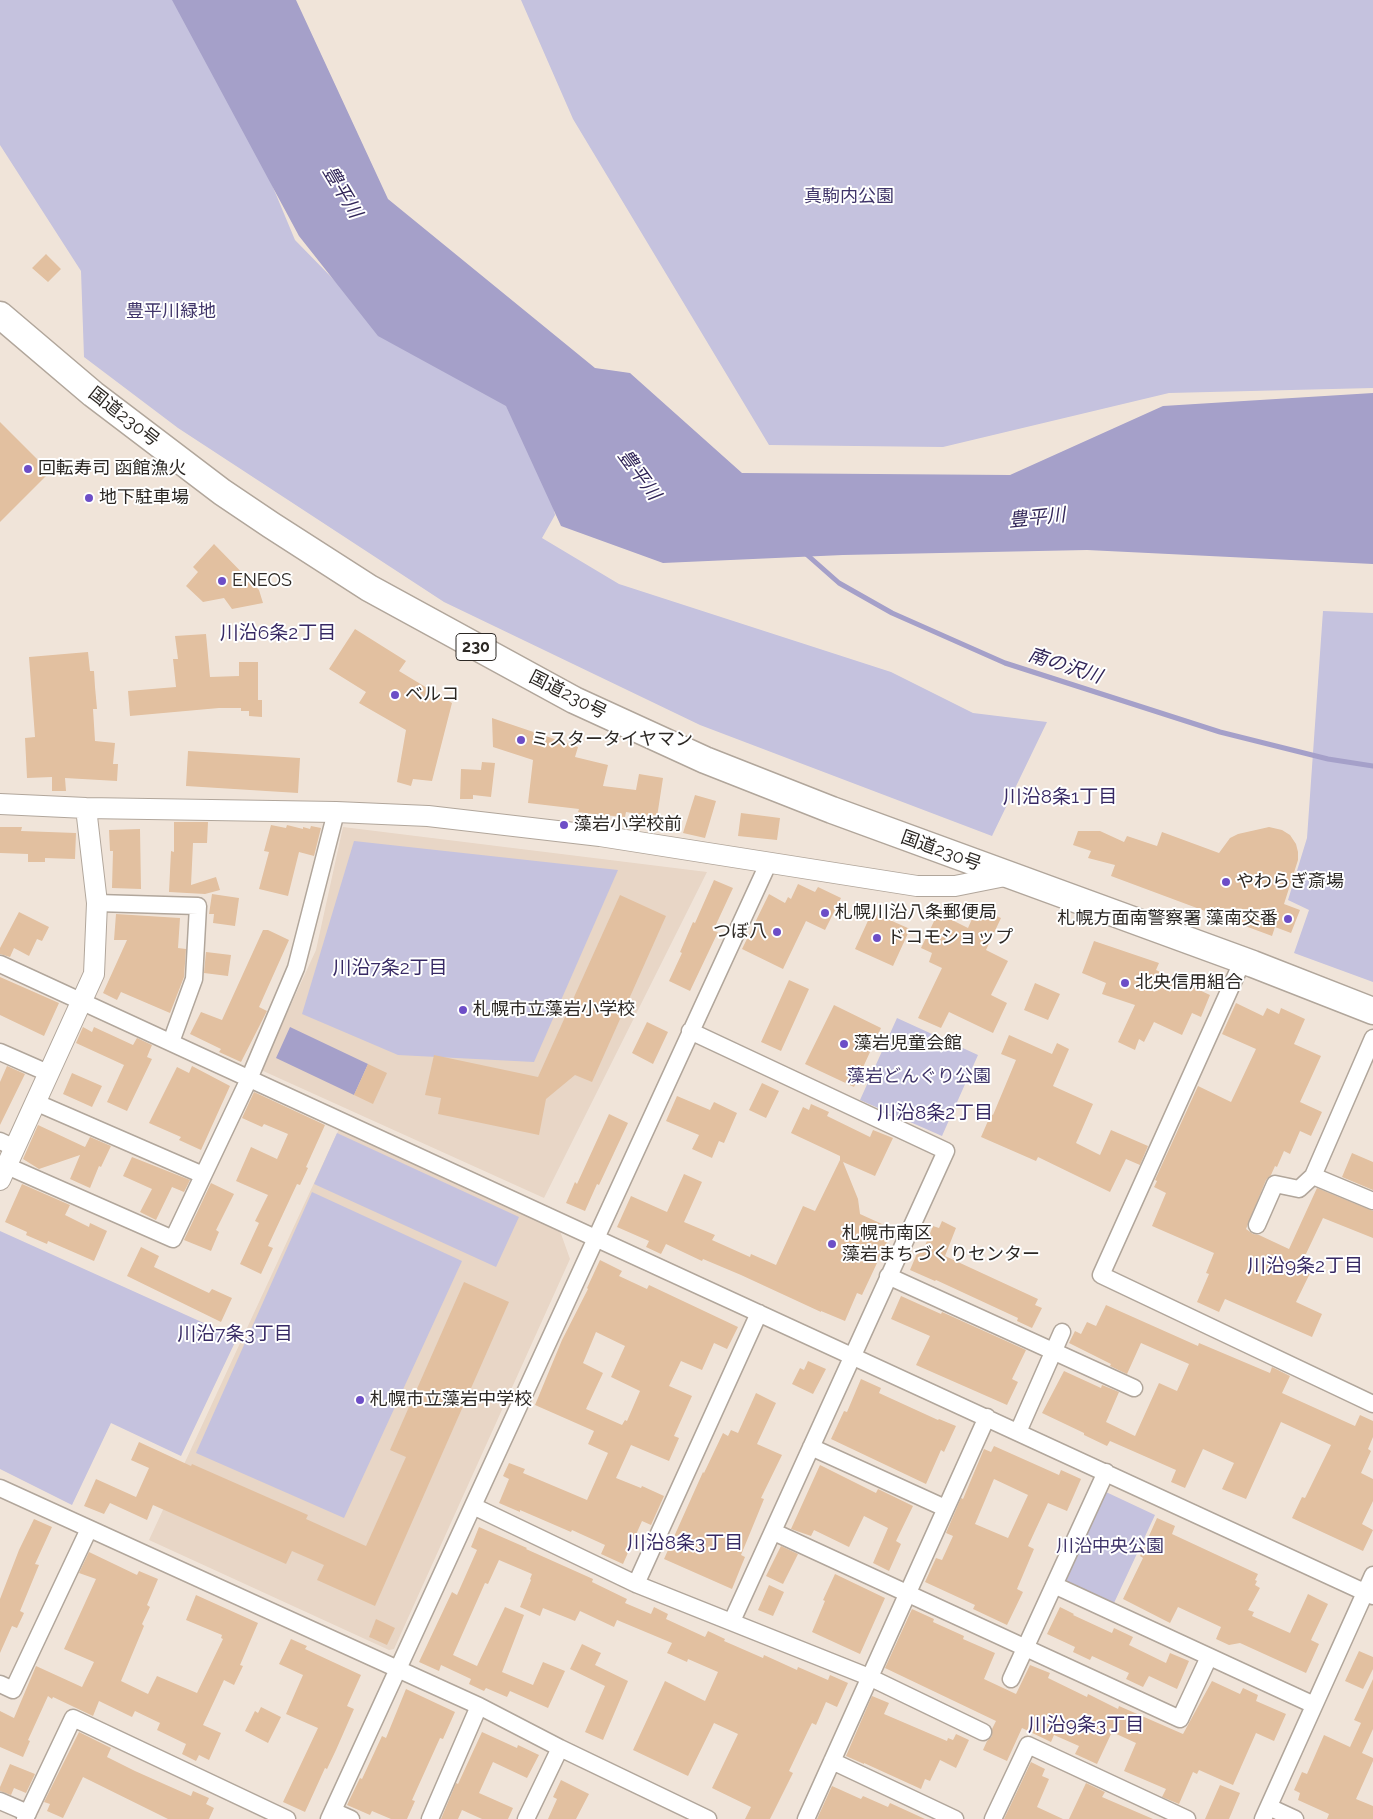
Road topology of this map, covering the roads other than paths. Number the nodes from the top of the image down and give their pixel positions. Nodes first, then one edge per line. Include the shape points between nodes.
1 (0, 315) edge
2 (0, 804) edge
3 (86, 808) junction
4 (336, 812) junction
5 (768, 864) junction
6 (1010, 875) junction
7 (97, 903) junction
8 (1244, 960) junction
9 (0, 964) edge
10 (82, 1002) junction
11 (1373, 1012) edge
12 (690, 1032) junction
13 (1373, 1038) edge
14 (171, 1042) junction
15 (0, 1052) edge
16 (48, 1074) junction
17 (249, 1079) junction
18 (35, 1102) junction
19 (5, 1159) edge
20 (203, 1174) junction
21 (1313, 1176) junction
22 (1373, 1201) edge
23 (1257, 1225) dead end
24 (596, 1238) junction
25 (888, 1276) junction
26 (759, 1313) junction
27 (1062, 1332) dead end
28 (1054, 1351) junction
29 (852, 1355) junction
30 (1134, 1388) dead end
31 (1373, 1404) edge
32 (986, 1417) junction
33 (1018, 1432) junction
34 (811, 1447) junction
35 (1106, 1472) junction
36 (0, 1488) edge
37 (473, 1506) junction
38 (945, 1508) junction
39 (89, 1529) junction
40 (774, 1532) junction
41 (1373, 1575) edge
42 (636, 1584) junction
43 (1054, 1585) junction
44 (906, 1593) junction
45 (1369, 1594) edge
46 (732, 1621) junction
47 (1025, 1648) junction
48 (1209, 1656) junction
49 (399, 1669) junction
50 (869, 1677) junction
51 (1011, 1679) dead end
52 (0, 1684) edge
53 (1314, 1705) junction
54 (479, 1706) junction
55 (983, 1732) dead end
56 (560, 1748) junction
57 (832, 1761) junction
58 (0, 1801) edge
59 (1266, 1813) edge
60 (331, 1815) edge
61 (27, 1816) edge
62 (287, 1819) edge
63 (351, 1819) edge
64 (430, 1819) edge
65 (526, 1819) edge
66 (708, 1819) edge
67 (806, 1819) edge
68 (955, 1819) edge
69 (993, 1819) edge
70 (1187, 1819) edge
71 (1295, 1819) edge

1 - 6 highway, 国道230号 / 230 via 93,394 222,492 369,588 574,700 705,760
2 - 3 street
3 - 4 street
3 - 7 street
4 - 5 street via 428,816 600,836
4 - 17 street via 296,968
5 - 6 street via 917,886 955,886
5 - 12 street
6 - 8 highway, 国道230号 / 230
7 - 10 street via 94,974
7 - 14 street via 198,906 194,979
8 - 11 highway, 国道230号 / 230
8 - 31 street via 1101,1276
9 - 10 street
10 - 14 street
10 - 16 street
12 - 24 street
12 - 25 street via 946,1151
13 - 21 street
14 - 17 street
15 - 16 street
16 - 18 street
17 - 20 street
17 - 24 street
18 - 19 street
18 - 20 street
19 - 20 street via 173,1239
21 - 22 street
21 - 23 street via 1299,1189 1275,1184
24 - 26 street
24 - 37 street
25 - 28 street
25 - 29 street
26 - 29 street
26 - 42 street
27 - 28 street
28 - 30 street
28 - 33 street
29 - 32 street
29 - 34 street
32 - 33 street
32 - 38 street
33 - 35 street
34 - 38 street
34 - 40 street
35 - 43 street
35 - 45 street
36 - 39 street
37 - 42 street
37 - 49 street
38 - 44 street
39 - 49 street
39 - 52 street via 13,1690
40 - 44 street
40 - 46 street
41 - 45 street
42 - 46 street
43 - 47 street
43 - 48 street
44 - 47 street
44 - 50 street
45 - 53 street
46 - 50 street
47 - 48 street via 1180,1718
47 - 51 street
48 - 53 street
49 - 54 street
49 - 60 street
50 - 55 street
50 - 57 street
53 - 59 street
54 - 56 street
54 - 64 street
56 - 65 street
56 - 66 street
57 - 67 street
57 - 68 street
58 - 61 street
59 - 71 street
60 - 63 street
61 - 62 street via 73,1718
69 - 70 street via 1028,1745

